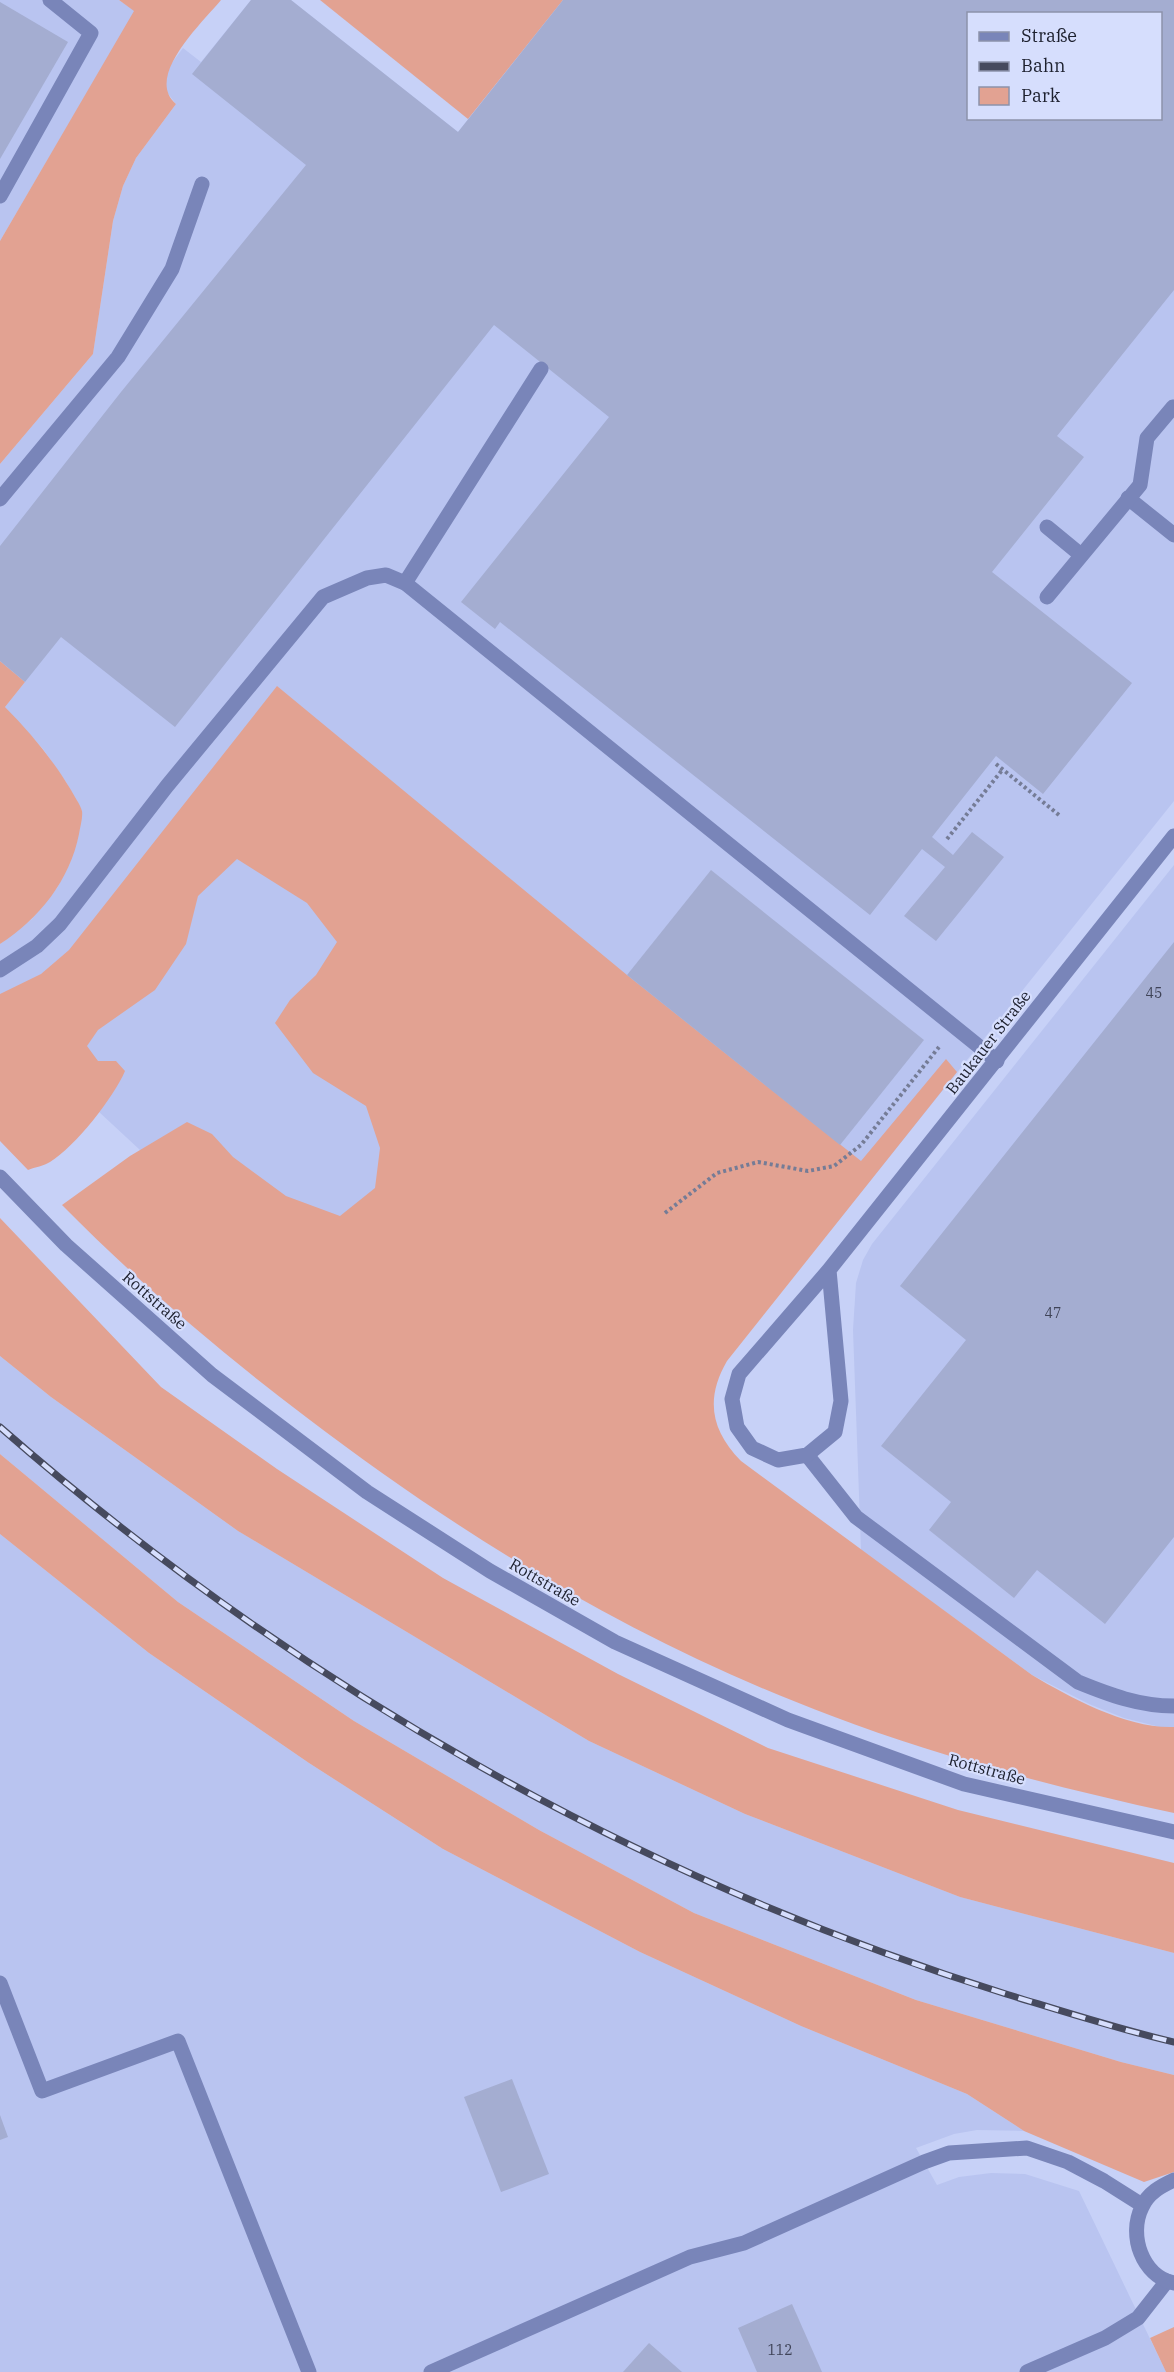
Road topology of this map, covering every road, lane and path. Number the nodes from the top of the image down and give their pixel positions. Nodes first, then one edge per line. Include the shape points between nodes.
1 (50, 0) edge
2 (202, 184) dead end
3 (0, 196) edge
4 (541, 369) dead end
5 (1173, 407) edge
6 (1128, 498) junction
7 (0, 499) edge
8 (1047, 527) dead end
9 (1174, 535) edge
10 (1081, 555) junction
11 (405, 583) junction
12 (1047, 597) dead end
13 (996, 764) dead end
14 (1003, 769) junction
15 (1059, 815) dead end
16 (1174, 836) edge
17 (947, 839) dead end
18 (0, 970) edge
19 (936, 1050) dead end
20 (997, 1061) junction
21 (0, 1178) edge
22 (665, 1213) dead end
23 (829, 1270) junction
24 (807, 1455) junction
25 (1174, 1706) edge
26 (1174, 1832) edge
27 (0, 1983) edge
28 (1174, 2180) edge
29 (1142, 2205) junction
30 (1170, 2282) edge
31 (309, 2372) edge
32 (431, 2372) edge
33 (1027, 2372) edge

1 - 3 street via 91,33
2 - 7 street via 172,269 118,357
4 - 11 street
5 - 6 street via 1147,438 1140,485
6 - 9 street
6 - 10 street
8 - 10 street
10 - 12 street
11 - 18 street via 386,575 367,578 323,597 167,786 60,924 37,946
11 - 20 street
13 - 14 path
14 - 15 path
14 - 17 path
16 - 20 street, Baukauer Straße
19 - 22 path via 861,1145 834,1166 808,1171 758,1162 717,1173
20 - 23 street, Baukauer Straße
21 - 26 street, Rottstraße via 66,1245 212,1375 367,1492 490,1571 615,1642 788,1720 964,1784
23 - 24 street via 840,1401 835,1432
23 - 24 street, Baukauer Straße via 739,1374 732,1399 737,1427 752,1448 778,1460
24 - 25 street via 856,1518 1078,1682 1116,1698
27 - 31 street via 42,2091 178,2041
28 - 29 street via 1158,2187
29 - 30 street via 1136,2227 1138,2249 1149,2268
29 - 32 street via 1068,2162 1027,2148 949,2153 744,2243 690,2258
30 - 33 street via 1138,2318 1105,2338

